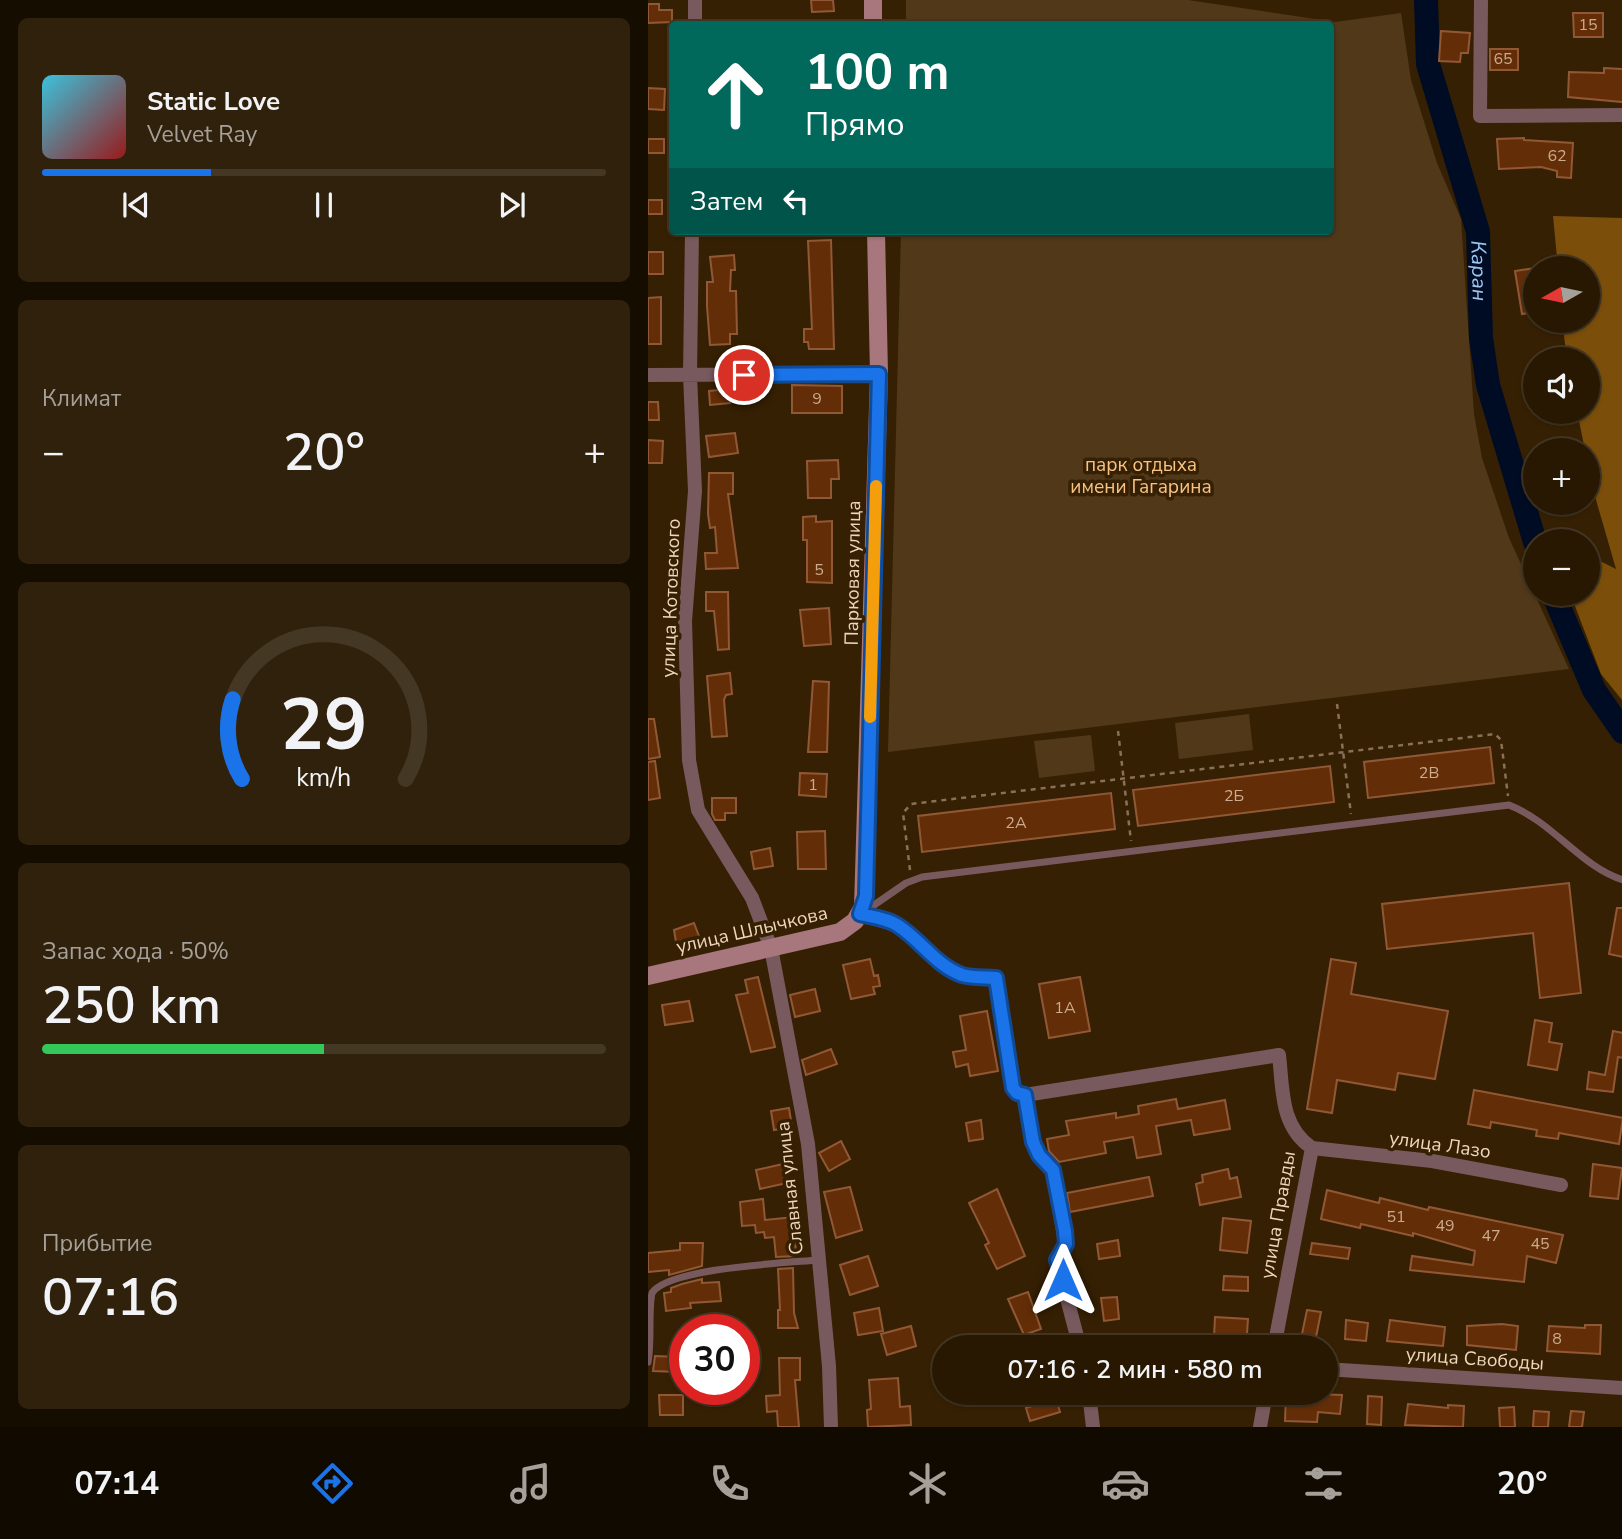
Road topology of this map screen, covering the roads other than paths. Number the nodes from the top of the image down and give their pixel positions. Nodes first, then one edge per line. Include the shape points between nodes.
1 (695, 0) edge
2 (873, 0) edge
3 (1481, 0) edge
4 (695, 21) edge
5 (873, 21) edge
6 (1623, 115) edge
7 (692, 235) edge
8 (876, 235) edge
9 (879, 374) junction
10 (648, 375) edge
11 (691, 375) junction
12 (1623, 880) edge
13 (860, 914) junction
14 (771, 948) junction
15 (648, 976) edge
16 (1025, 1095) junction
17 (1312, 1148) junction
18 (1561, 1185) dead end
19 (818, 1260) junction
20 (1077, 1335) edge
21 (1276, 1335) edge
22 (648, 1362) edge
23 (1338, 1370) edge
24 (1623, 1388) edge
25 (1090, 1405) edge
26 (1264, 1405) edge
27 (831, 1427) edge
28 (1093, 1427) edge
29 (1260, 1427) edge

1 - 4 street
2 - 5 street
3 - 6 street via 1480,116
7 - 11 street, улица Котовского
8 - 9 street, Парковая улица
9 - 11 street
9 - 13 street, Парковая улица via 866,896
10 - 11 street
11 - 14 street, улица Котовского via 695,491 685,621 689,760 698,810 752,898
12 - 13 lane via 1600,870 1535,817 1509,806 911,880
13 - 14 street, улица Шлычкова via 840,932
13 - 16 street via 899,926 951,970 996,978 1013,1088
14 - 15 street, улица Шлычкова
14 - 19 street, Славная улица via 808,1144
16 - 17 street, улица Правды via 1280,1055 1287,1120 1300,1140
16 - 20 street via 1033,1142 1053,1170 1066,1244 1057,1260
17 - 18 street, улица Лазо via 1432,1161
17 - 21 street, улица Правды
19 - 22 lane via 692,1274 663,1283 648,1303
19 - 27 street, Славная улица
23 - 24 street, улица Свободы
25 - 28 street
26 - 29 street

